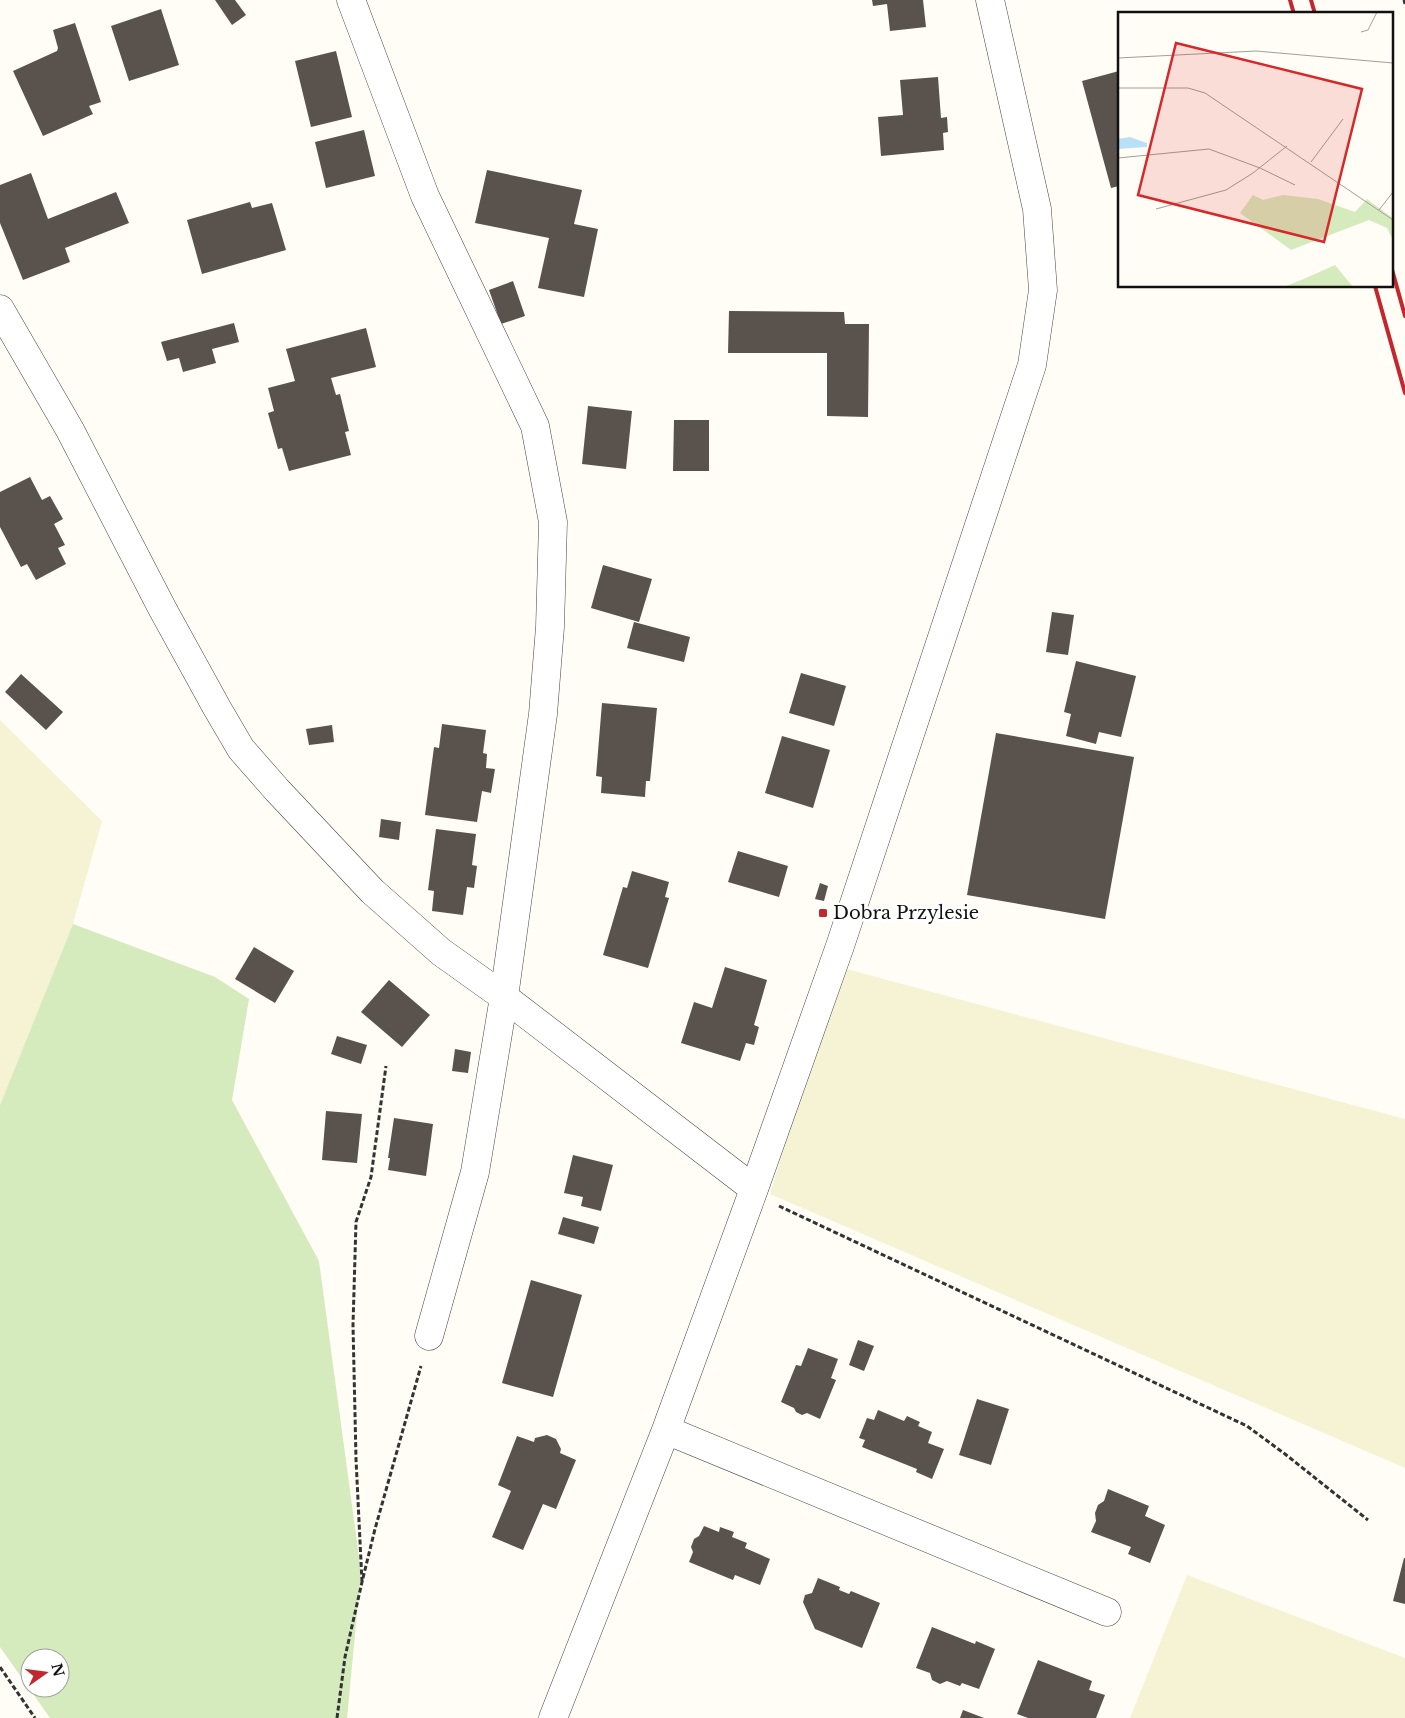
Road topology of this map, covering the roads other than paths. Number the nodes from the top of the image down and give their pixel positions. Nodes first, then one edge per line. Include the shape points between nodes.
1 (351, 0) edge
2 (990, 0) edge
3 (0, 309) edge
4 (504, 997) junction
5 (754, 1189) junction
6 (430, 1336) road end
7 (666, 1430) junction
8 (1107, 1612) dead end
9 (553, 1718) edge

1 - 4 street via 425,196 535,426 553,522 544,714
2 - 5 street via 1037,209 1043,290 1032,365 843,936
3 - 4 street via 70,430 162,608 241,748 372,891 441,952
4 - 5 street
4 - 6 street via 475,1172
5 - 7 street
7 - 8 street
7 - 9 street

